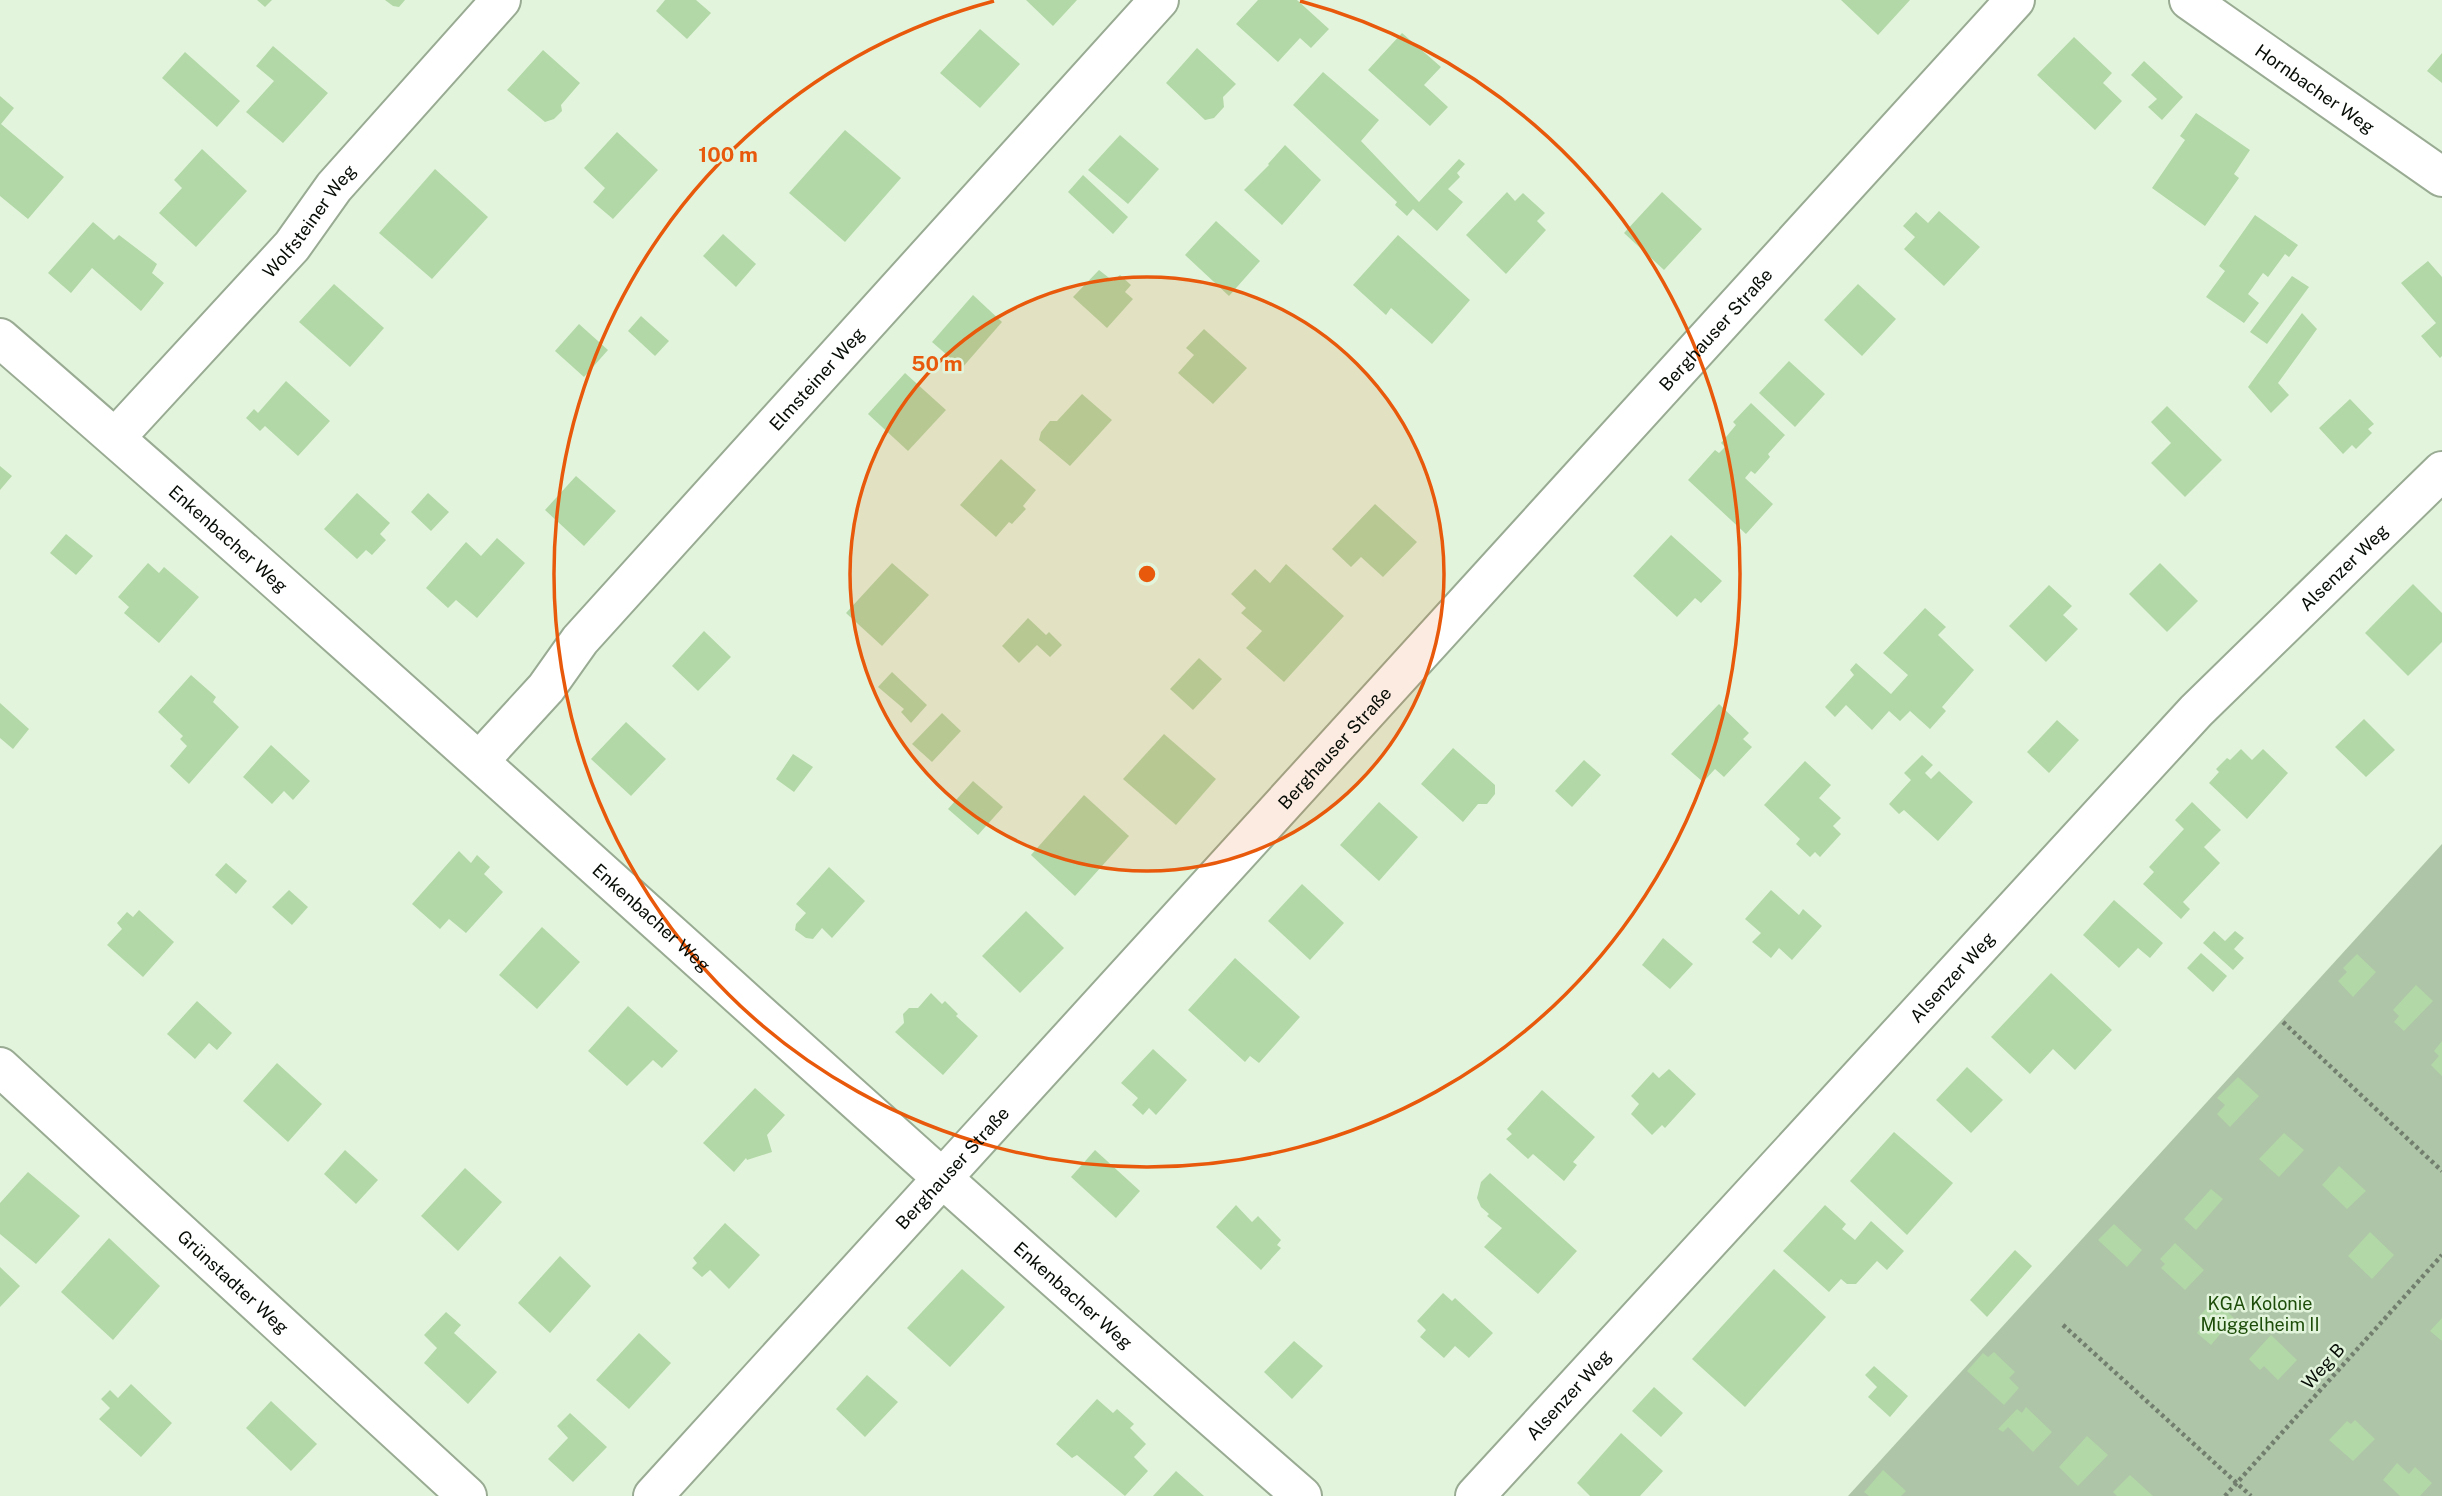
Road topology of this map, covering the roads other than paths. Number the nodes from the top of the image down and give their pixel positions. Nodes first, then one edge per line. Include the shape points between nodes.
1 (501, 0) edge
2 (1158, 0) edge
3 (2015, 0) edge
4 (2189, 0) edge
5 (2442, 177) edge
6 (0, 338) edge
7 (116, 437) junction
8 (2442, 471) edge
9 (480, 760) junction
10 (0, 1067) edge
11 (945, 1178) junction
12 (467, 1496) edge
13 (653, 1496) edge
14 (1302, 1496) edge
15 (1475, 1496) edge

1 - 7 street, Wolfsteiner Weg via 334,187 292,247
2 - 9 street, Elmsteiner Weg via 580,640 546,688
3 - 11 street, Berghauser Straße
4 - 5 street, Hornbacher Weg
6 - 7 street, Enkenbacher Weg
7 - 9 street, Enkenbacher Weg
8 - 15 street, Alsenzer Weg via 2196,711
9 - 11 street, Enkenbacher Weg
10 - 12 street, Grünstadter Weg
11 - 13 street, Berghauser Straße
11 - 14 street, Enkenbacher Weg

